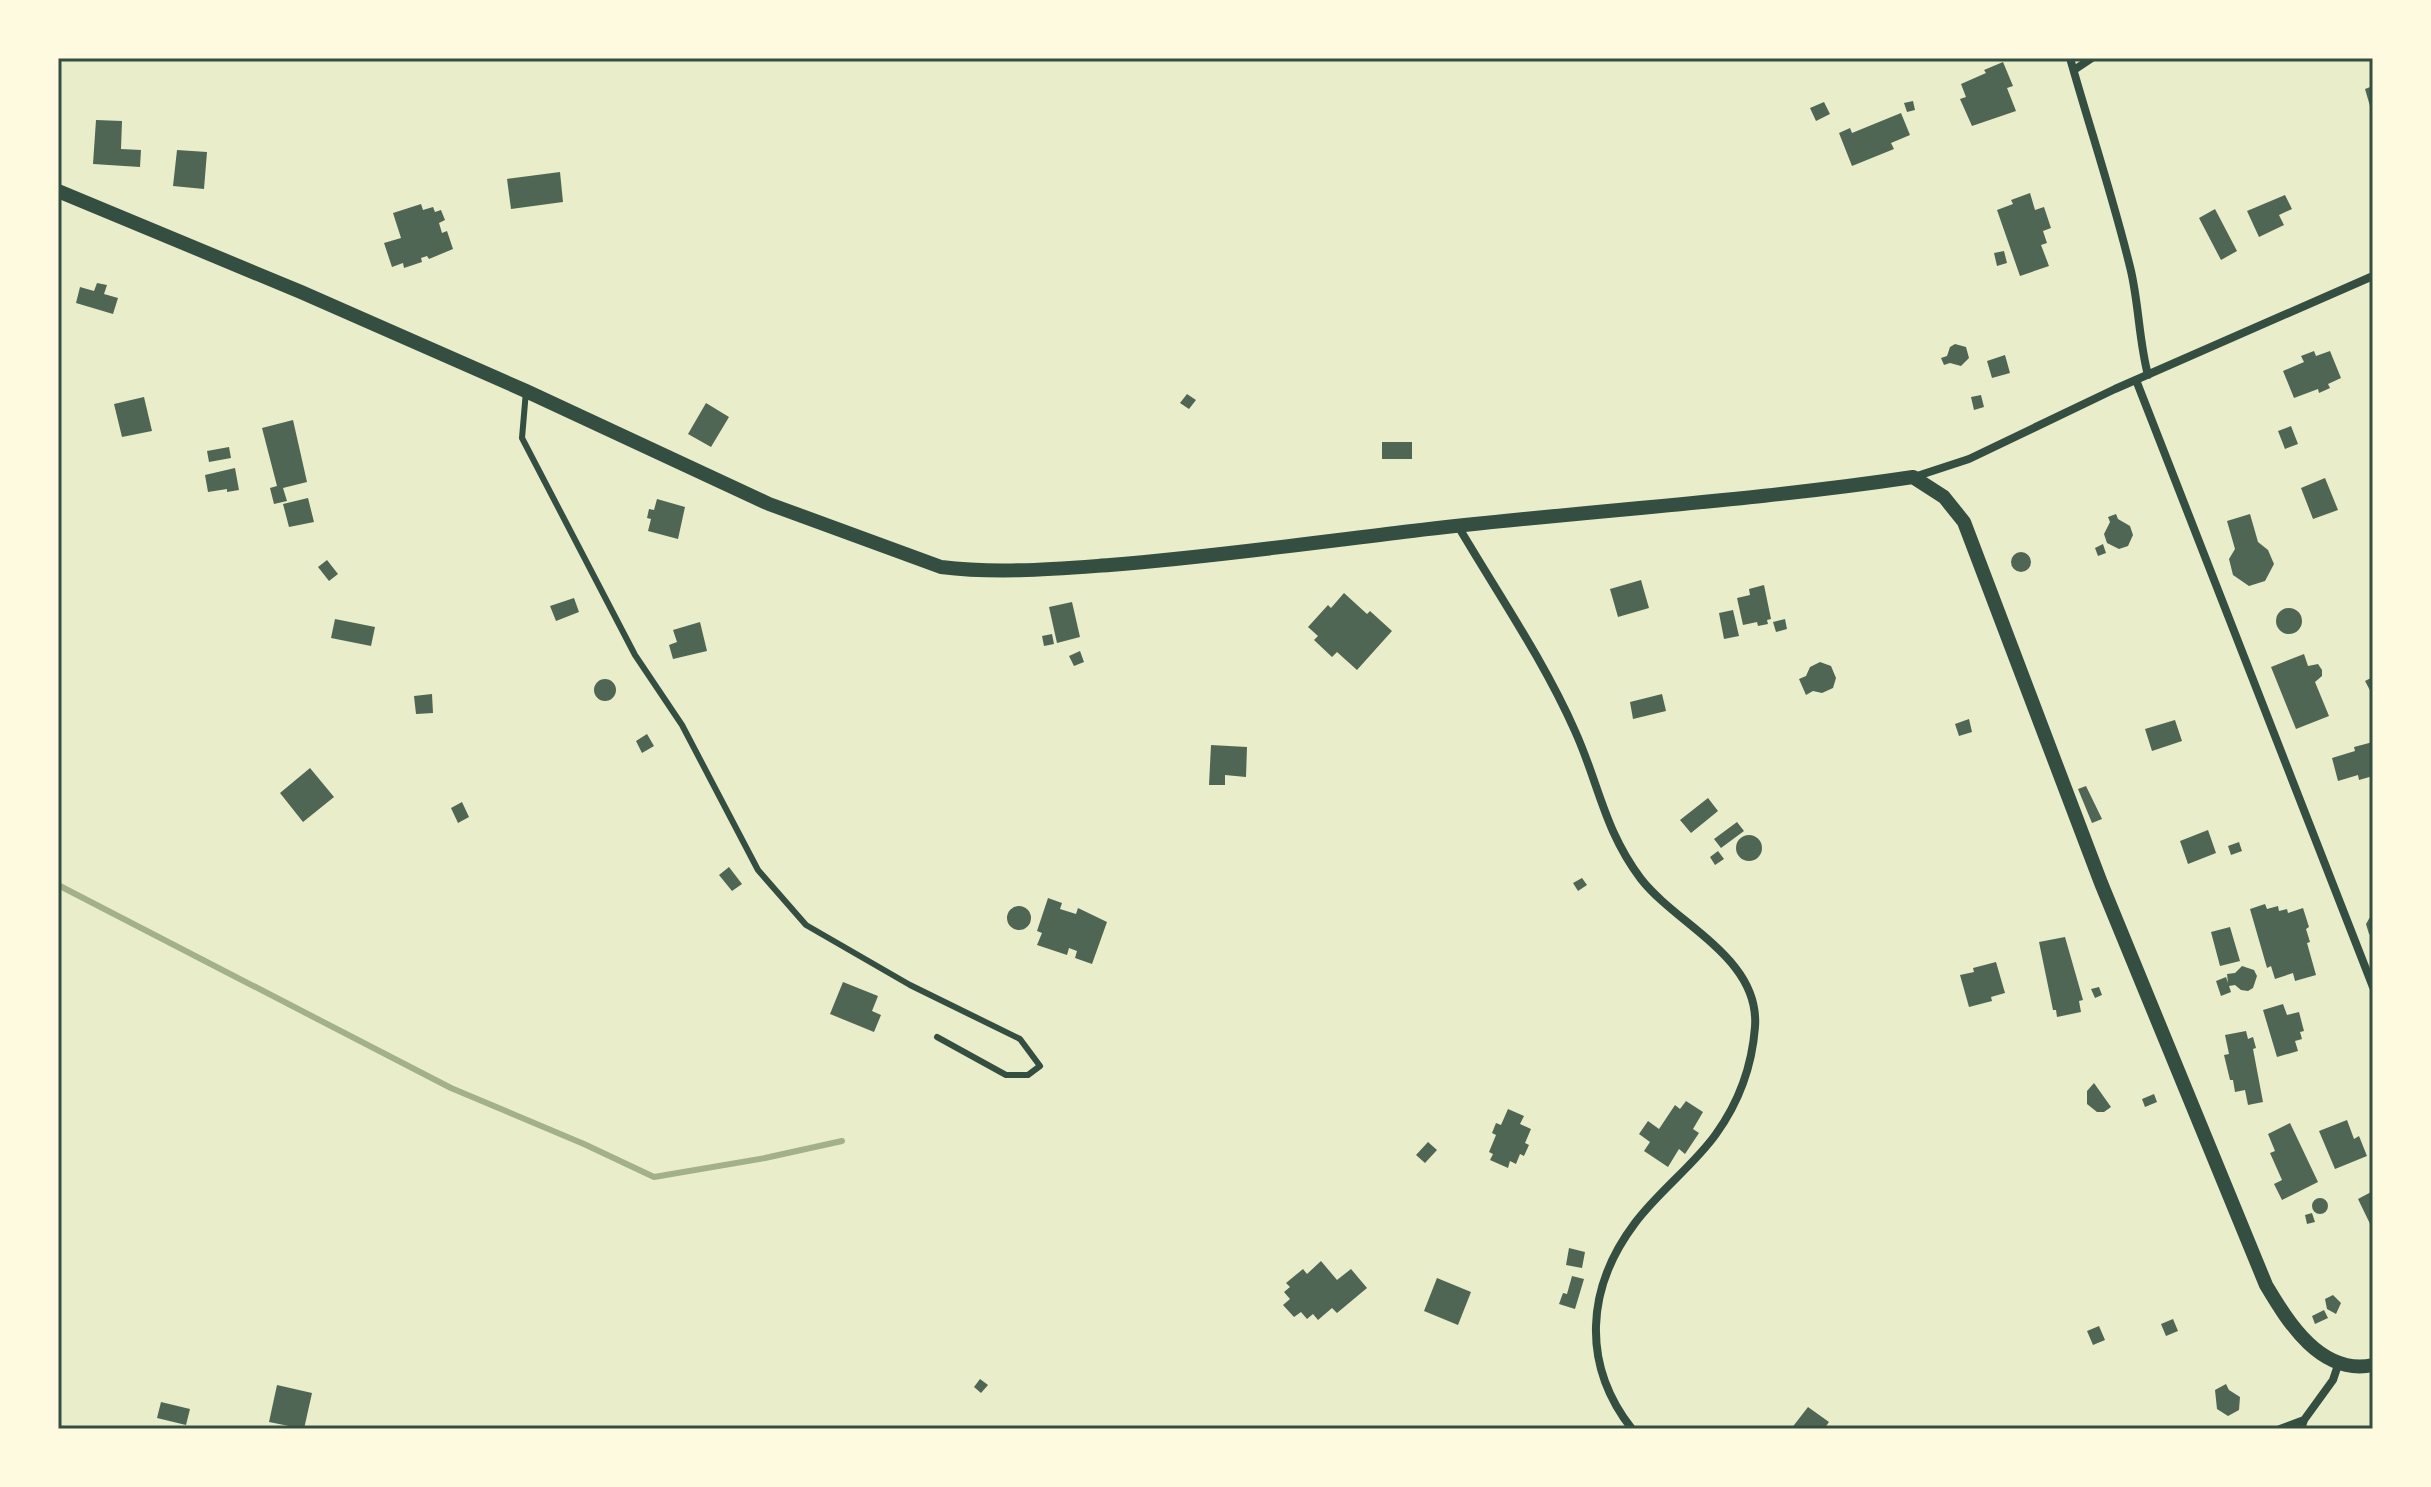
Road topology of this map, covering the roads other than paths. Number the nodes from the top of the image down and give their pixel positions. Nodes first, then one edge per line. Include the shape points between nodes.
1 (2070, 58) edge
2 (2092, 58) edge
3 (2074, 70) junction
4 (58, 191) edge
5 (2373, 276) edge
6 (2148, 375) junction
7 (2136, 380) junction
8 (526, 391) junction
9 (1913, 477) junction
10 (1458, 525) junction
11 (2370, 970) edge
12 (2373, 987) edge
13 (937, 1037) dead end
14 (2339, 1362) junction
15 (2373, 1365) edge
16 (2302, 1424) edge
17 (1632, 1429) edge
18 (2280, 1429) edge

1 - 3 street
2 - 3 street
3 - 6 street via 2131,272
4 - 8 street
5 - 6 street
6 - 7 street
7 - 9 street via 1969,459
7 - 11 street
8 - 10 street via 769,504 941,567 970,571 1146,562
8 - 13 lane via 522,438 635,655 682,725 758,870 806,925 910,985 1020,1039 1040,1066 1028,1075 1006,1075
9 - 10 street
9 - 14 street via 1944,497 1968,531 2101,883 2266,1285 2292,1328
10 - 17 street via 1556,692 1624,856 1680,919 1743,976 1752,1000 1753,1051 1739,1095 1715,1135 1635,1223 1613,1256 1599,1301 1598,1360 1606,1391
11 - 12 street
14 - 15 street
14 - 16 street via 2333,1380
16 - 18 street

